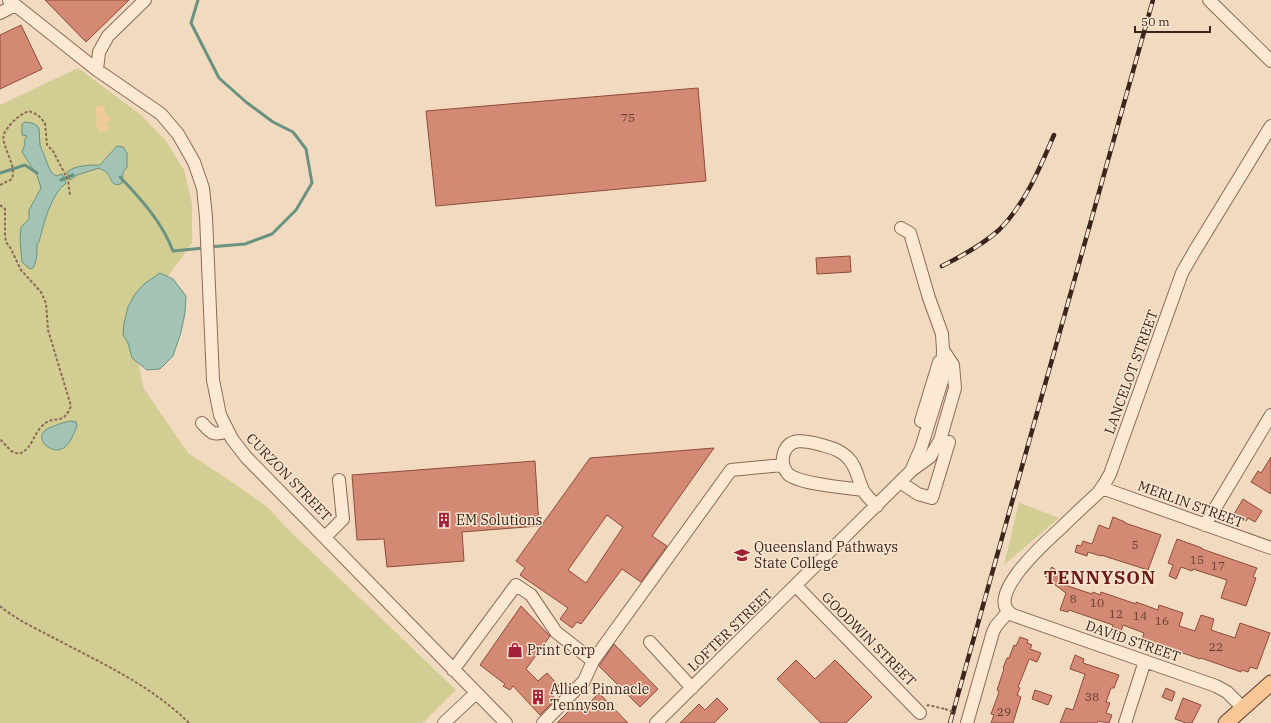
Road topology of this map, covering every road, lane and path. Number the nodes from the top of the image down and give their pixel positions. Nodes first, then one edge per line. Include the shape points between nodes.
1 (145, 0) edge
2 (1209, 0) edge
3 (12, 3) edge
4 (0, 13) edge
5 (1271, 61) edge
6 (97, 70) junction
7 (1271, 126) edge
8 (0, 185) edge
9 (70, 195) dead end
10 (0, 206) edge
11 (901, 228) dead end
12 (943, 350) junction
13 (1271, 416) edge
14 (202, 423) dead end
15 (228, 431) junction
16 (0, 439) edge
17 (940, 440) junction
18 (783, 465) junction
19 (911, 471) junction
20 (338, 480) dead end
21 (896, 486) junction
22 (1102, 488) junction
23 (863, 490) junction
24 (877, 506) junction
25 (1205, 525) junction
26 (325, 537) junction
27 (1271, 548) edge
28 (796, 586) junction
29 (0, 606) edge
30 (1008, 612) junction
31 (650, 642) dead end
32 (593, 661) junction
33 (1145, 661) junction
34 (453, 670) junction
35 (1271, 682) edge
36 (692, 688) junction
37 (476, 693) junction
38 (1243, 708) junction
39 (924, 709) joint
40 (956, 713) dead end
41 (189, 723) edge
42 (444, 723) edge
43 (506, 723) edge
44 (543, 723) edge
45 (656, 723) edge
46 (967, 723) edge
47 (1125, 723) edge
48 (1226, 723) edge

1 - 6 street via 108,36 99,52
2 - 5 street
3 - 4 street
3 - 6 street, CURZON STREET
6 - 15 street, CURZON STREET via 161,114 178,134 194,162 203,188 206,217 213,380 220,415
7 - 22 street, LANCELOT STREET via 1182,273 1118,453
8 - 9 path via 12,179 14,174 4,134 21,114 29,111 38,115 45,123 47,144 68,180
10 - 16 path via 5,209 6,242 21,270 41,292 46,304 48,330 71,406 64,418 51,420 43,426 25,452 19,454 11,451
11 - 12 street via 910,233 942,334
12 - 17 street via 953,365 955,388
12 - 19 street via 942,381
13 - 25 street
14 - 15 street via 211,433
15 - 26 street, CURZON STREET via 246,457
17 - 19 street via 930,456
17 - 21 street via 949,442 932,498
18 - 23 street via 789,474 802,480
18 - 23 street via 783,456 788,446 801,440 838,450 855,466
18 - 32 street via 731,470
19 - 21 street, LOFTER STREET
20 - 26 street via 343,519
21 - 24 street, LOFTER STREET
22 - 25 street, MERLIN STREET
22 - 30 street, LANCELOT STREET via 1021,567 1005,597
23 - 24 street
24 - 28 street, LOFTER STREET
25 - 27 street, MERLIN STREET
26 - 34 street, CURZON STREET
28 - 36 street, LOFTER STREET
28 - 39 street, GOODWIN STREET
29 - 41 path via 24,622 112,668 178,711
30 - 33 street, DAVID STREET
30 - 46 street via 993,632
31 - 36 street
32 - 34 street via 556,632 531,595 516,585
32 - 44 street via 584,681
33 - 38 street, DAVID STREET via 1224,690
33 - 47 street
34 - 37 street, CURZON STREET
35 - 38 main road
36 - 45 street, LOFTER STREET
37 - 42 street
37 - 43 street, CURZON STREET
38 - 48 main road
39 - 40 path, bridge via 945,709

